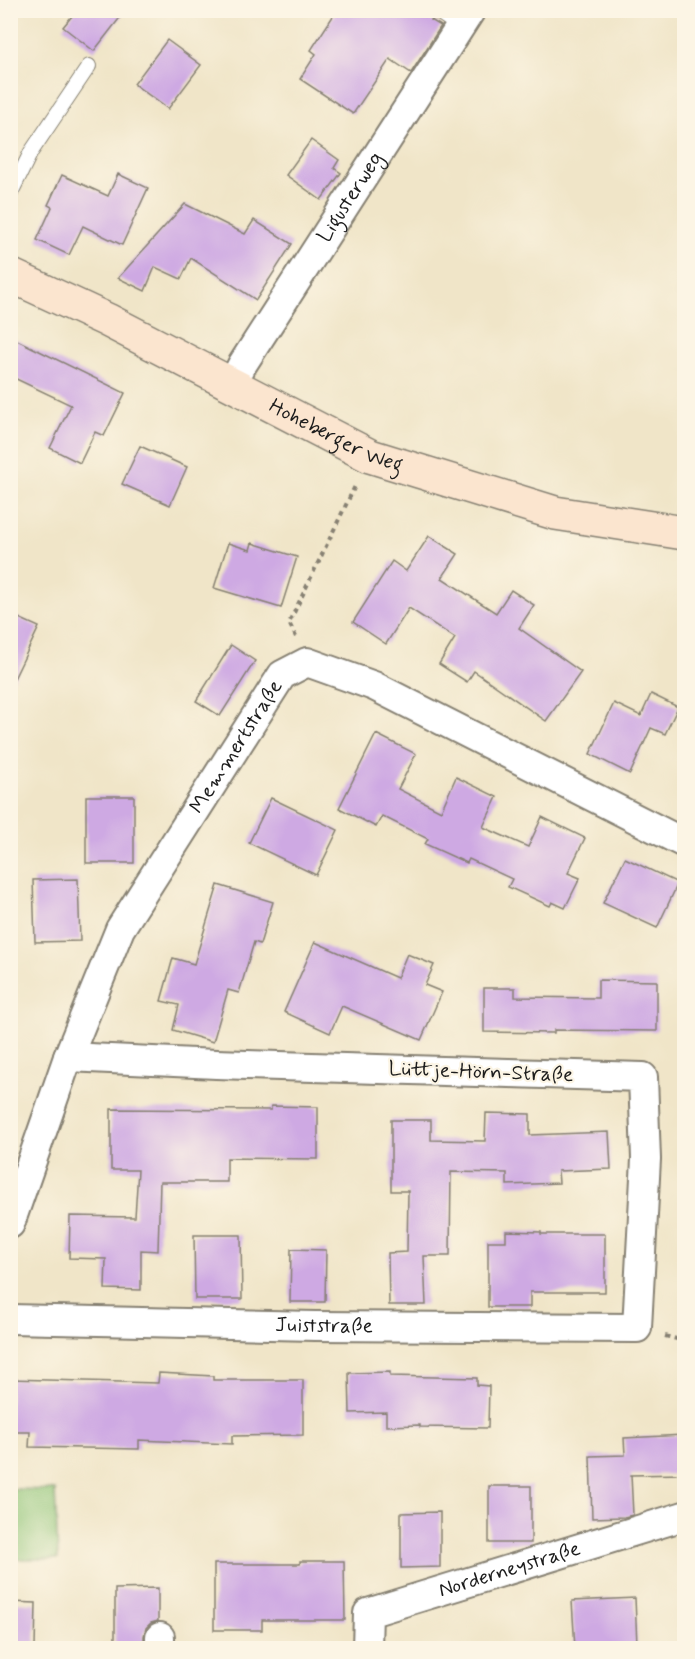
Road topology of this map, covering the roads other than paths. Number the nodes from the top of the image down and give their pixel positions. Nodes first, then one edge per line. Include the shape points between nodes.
1 (435, 10) edge
2 (467, 15) edge
3 (88, 66) dead end
4 (10, 195) edge
5 (10, 275) edge
6 (232, 385) junction
7 (684, 533) edge
8 (684, 843) edge
9 (68, 1057) junction
10 (10, 1224) edge
11 (10, 1319) edge
12 (638, 1328) joint
13 (684, 1516) edge
14 (367, 1648) edge

1 - 2 lane
2 - 6 street, Ligusterweg
3 - 4 lane via 31,152
5 - 6 street, Hoheberger Weg
6 - 7 street, Hoheberger Weg via 370,456 555,513
8 - 9 street, Memmertstraße via 374,686 307,662 282,675 120,929
9 - 10 street, Memmertstraße
9 - 12 street, Lüttje-Hörn-Straße via 643,1077 646,1159
11 - 12 street, Juiststraße
13 - 14 street, Norderneystraße via 368,1613

